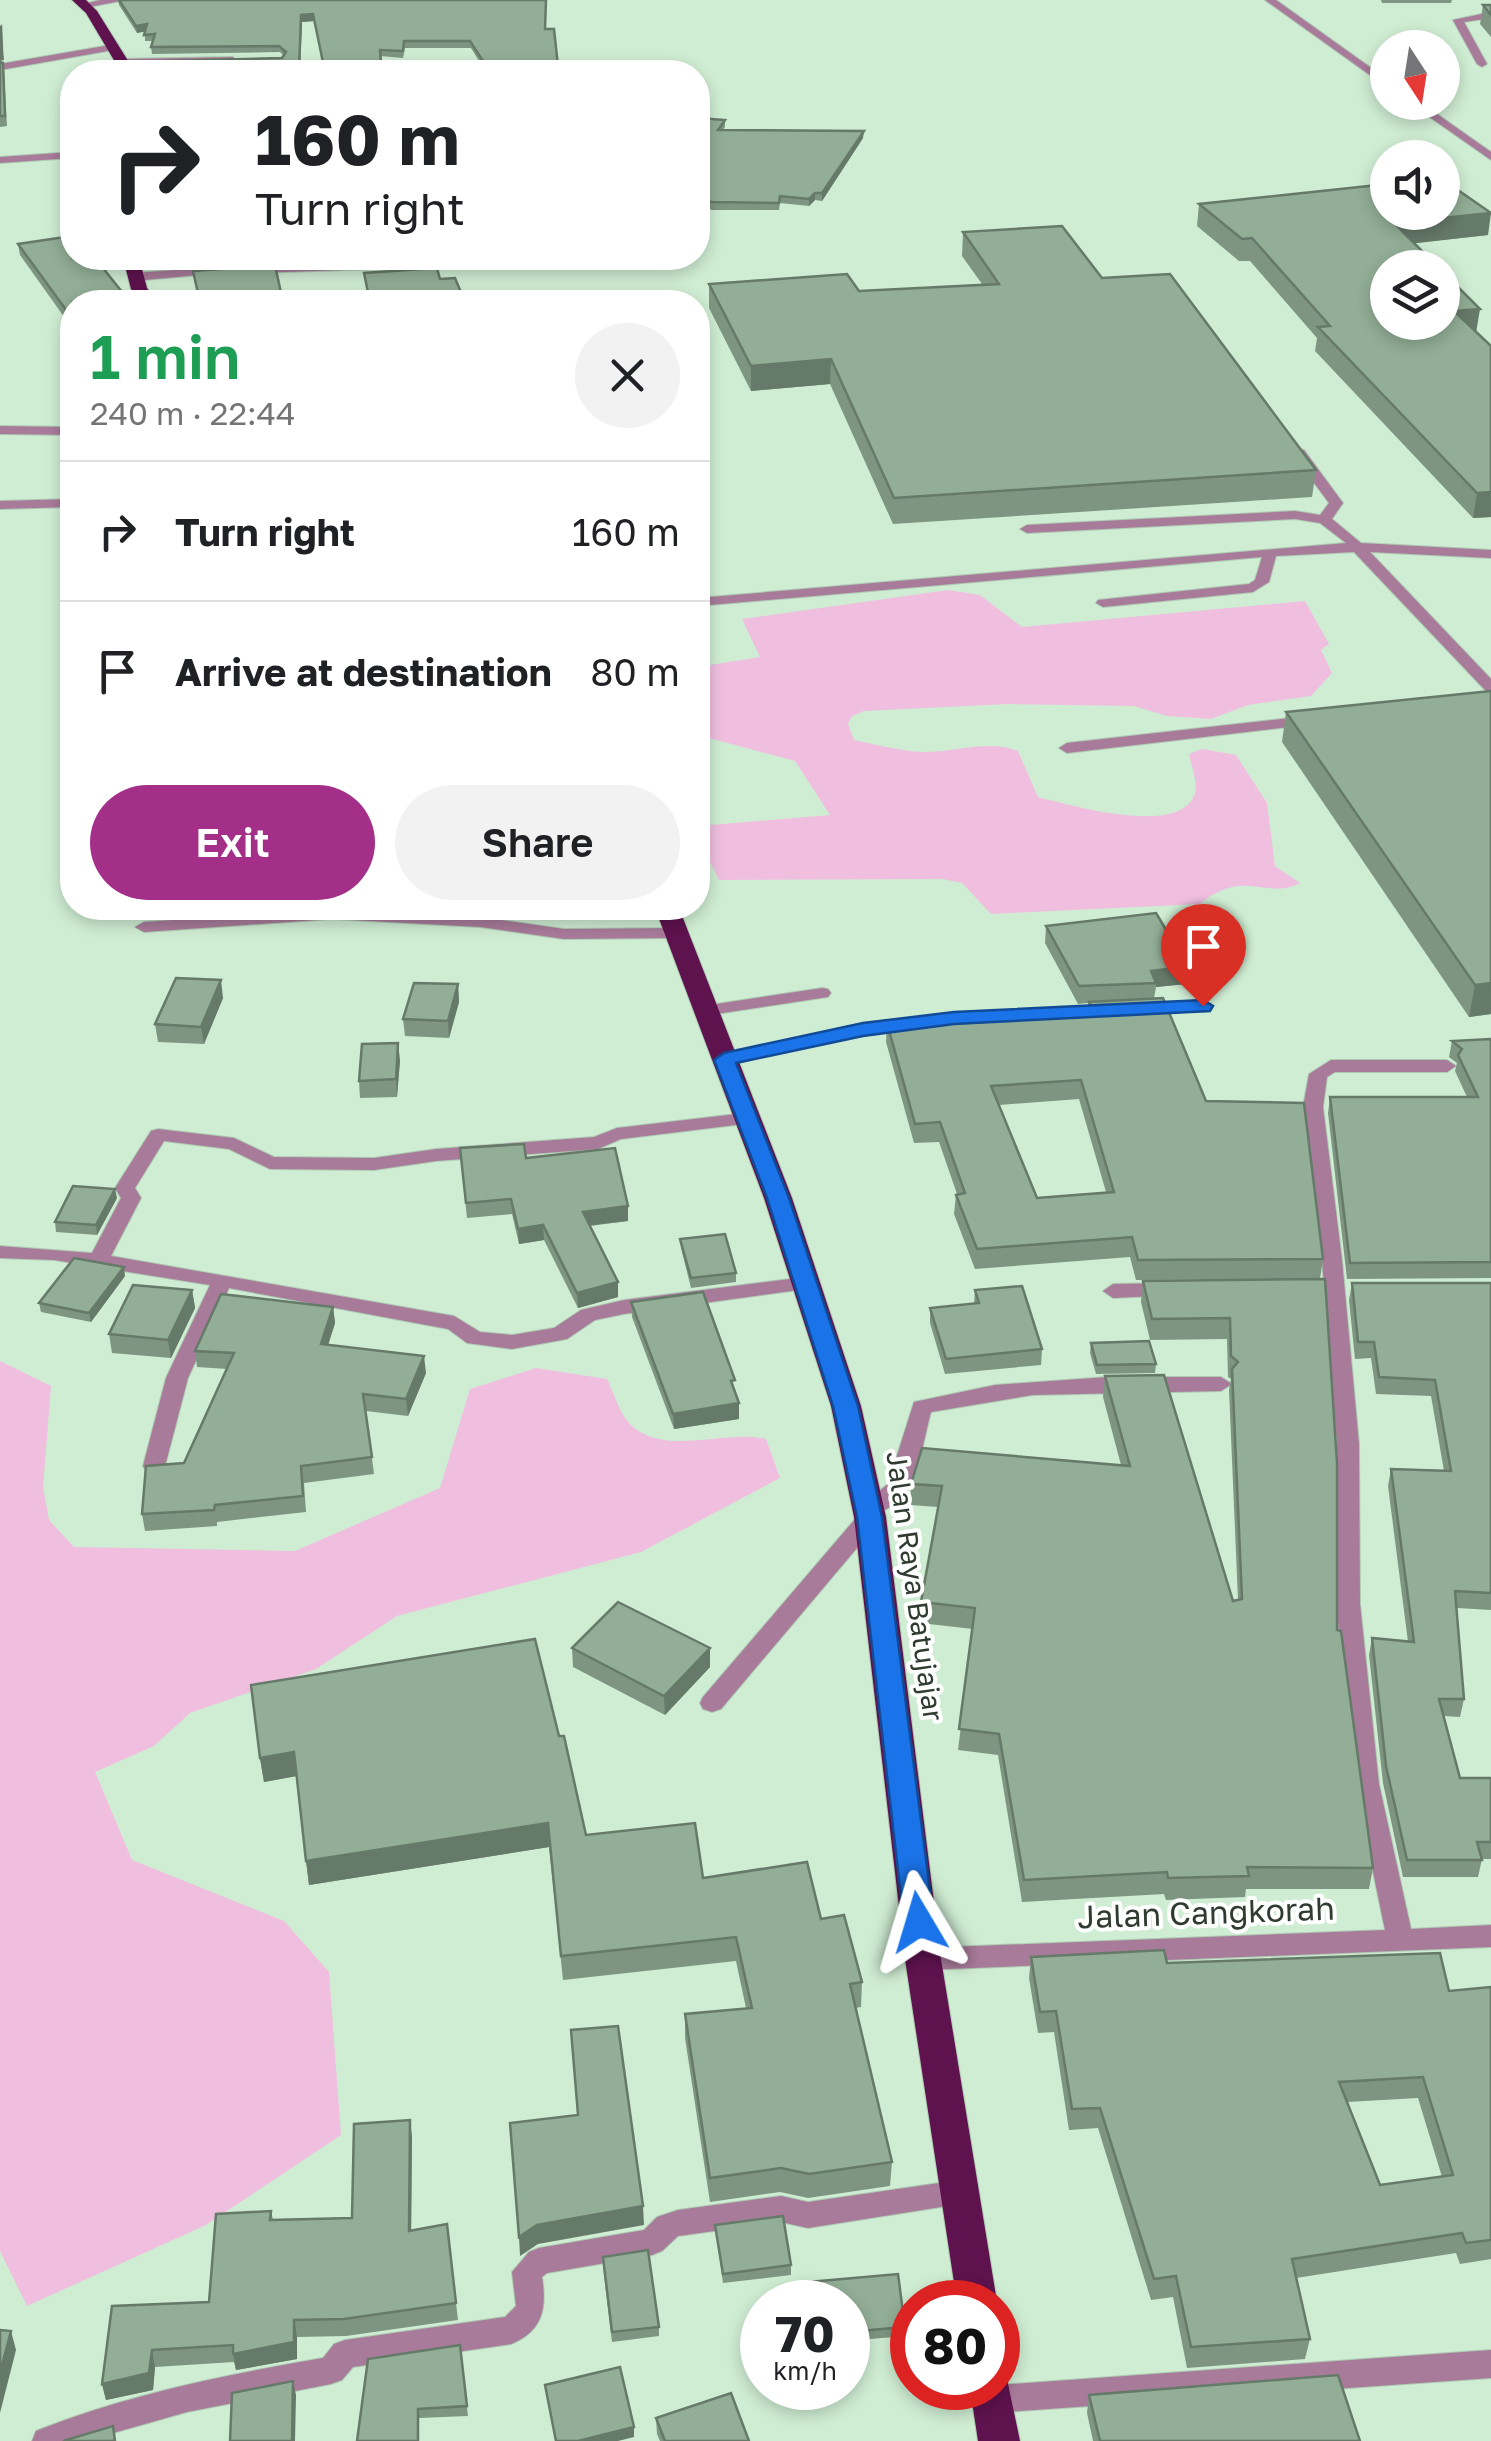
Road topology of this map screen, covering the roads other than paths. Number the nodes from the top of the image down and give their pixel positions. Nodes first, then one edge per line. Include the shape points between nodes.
1 (121, 0) edge
2 (1270, 0) edge
3 (81, 2) edge
4 (1491, 15) edge
5 (116, 47) junction
6 (122, 60) edge
7 (1482, 64) dead end
8 (0, 67) edge
9 (1370, 72) edge
10 (1439, 120) edge
11 (60, 156) edge
12 (1491, 157) edge
13 (0, 160) edge
14 (133, 270) edge
15 (234, 270) edge
16 (134, 277) junction
17 (142, 290) edge
18 (0, 430) edge
19 (60, 431) edge
20 (1291, 442) edge
21 (60, 504) edge
22 (0, 505) edge
23 (1324, 520) junction
24 (1027, 529) edge
25 (1359, 547) junction
26 (1270, 552) junction
27 (1491, 554) edge
28 (710, 601) edge
29 (1103, 603) dead end
30 (1486, 695) edge
31 (1321, 720) edge
32 (1066, 748) dead end
33 (245, 920) edge
34 (443, 920) edge
35 (671, 920) edge
36 (144, 927) dead end
37 (822, 993) dead end
38 (1203, 1006) dead end
39 (1126, 1010) edge
40 (703, 1011) junction
41 (1011, 1015) edge
42 (724, 1060) junction
43 (1447, 1066) dead end
44 (746, 1119) junction
45 (0, 1252) edge
46 (98, 1260) junction
47 (221, 1284) junction
48 (806, 1284) junction
49 (1187, 1289) edge
50 (1113, 1290) dead end
51 (1220, 1384) dead end
52 (154, 1466) edge
53 (869, 1513) junction
54 (712, 1704) dead end
55 (1491, 1936) edge
56 (1400, 1941) junction
57 (923, 1959) junction
58 (960, 2192) junction
59 (974, 2280) edge
60 (1491, 2364) edge
61 (1020, 2391) edge
62 (994, 2410) edge
63 (47, 2441) edge
64 (999, 2441) edge

1 - 3 street
2 - 9 street
3 - 5 highway
4 - 7 street via 1458,20
5 - 6 highway
5 - 8 street
10 - 12 street
11 - 13 street
14 - 16 highway
15 - 16 street
16 - 17 highway
18 - 19 street
20 - 23 street via 1336,504
21 - 22 street
23 - 24 street via 1295,515
23 - 25 street
25 - 26 street
25 - 27 street
25 - 30 street
26 - 28 street
26 - 29 street via 1262,582 1253,588
31 - 32 street
33 - 36 street
34 - 35 street via 564,934
35 - 40 highway, Jalan Raya Batujajar
37 - 40 street
38 - 39 street
40 - 42 highway, Jalan Raya Batujajar
41 - 42 street via 863,1030
42 - 44 highway, Jalan Raya Batujajar
43 - 56 street via 1331,1066 1318,1074 1313,1108 1348,1444 1348,1604 1367,1784
44 - 46 street via 617,1134 598,1143 374,1164 270,1163 234,1144 158,1135 125,1188 131,1198
44 - 48 highway, Jalan Raya Batujajar
45 - 46 street
46 - 47 street
47 - 48 street via 438,1320 474,1338 512,1342 560,1334 588,1315 624,1307
47 - 52 street via 177,1378
48 - 53 highway, Jalan Raya Batujajar via 846,1406
49 - 50 street
51 - 53 street via 970,1393 922,1407 898,1488
53 - 54 street
53 - 57 highway, Jalan Raya Batujajar
55 - 56 street, Jalan Cangkorah
56 - 57 street, Jalan Cangkorah
57 - 58 highway, Jalan Raya Batujajar
58 - 59 highway, Jalan Raya Batujajar
58 - 63 street via 808,2214 781,2210 678,2223 652,2242 539,2261 527,2272 533,2309 510,2330 345,2354 331,2370 178,2396
60 - 61 street
62 - 64 highway

